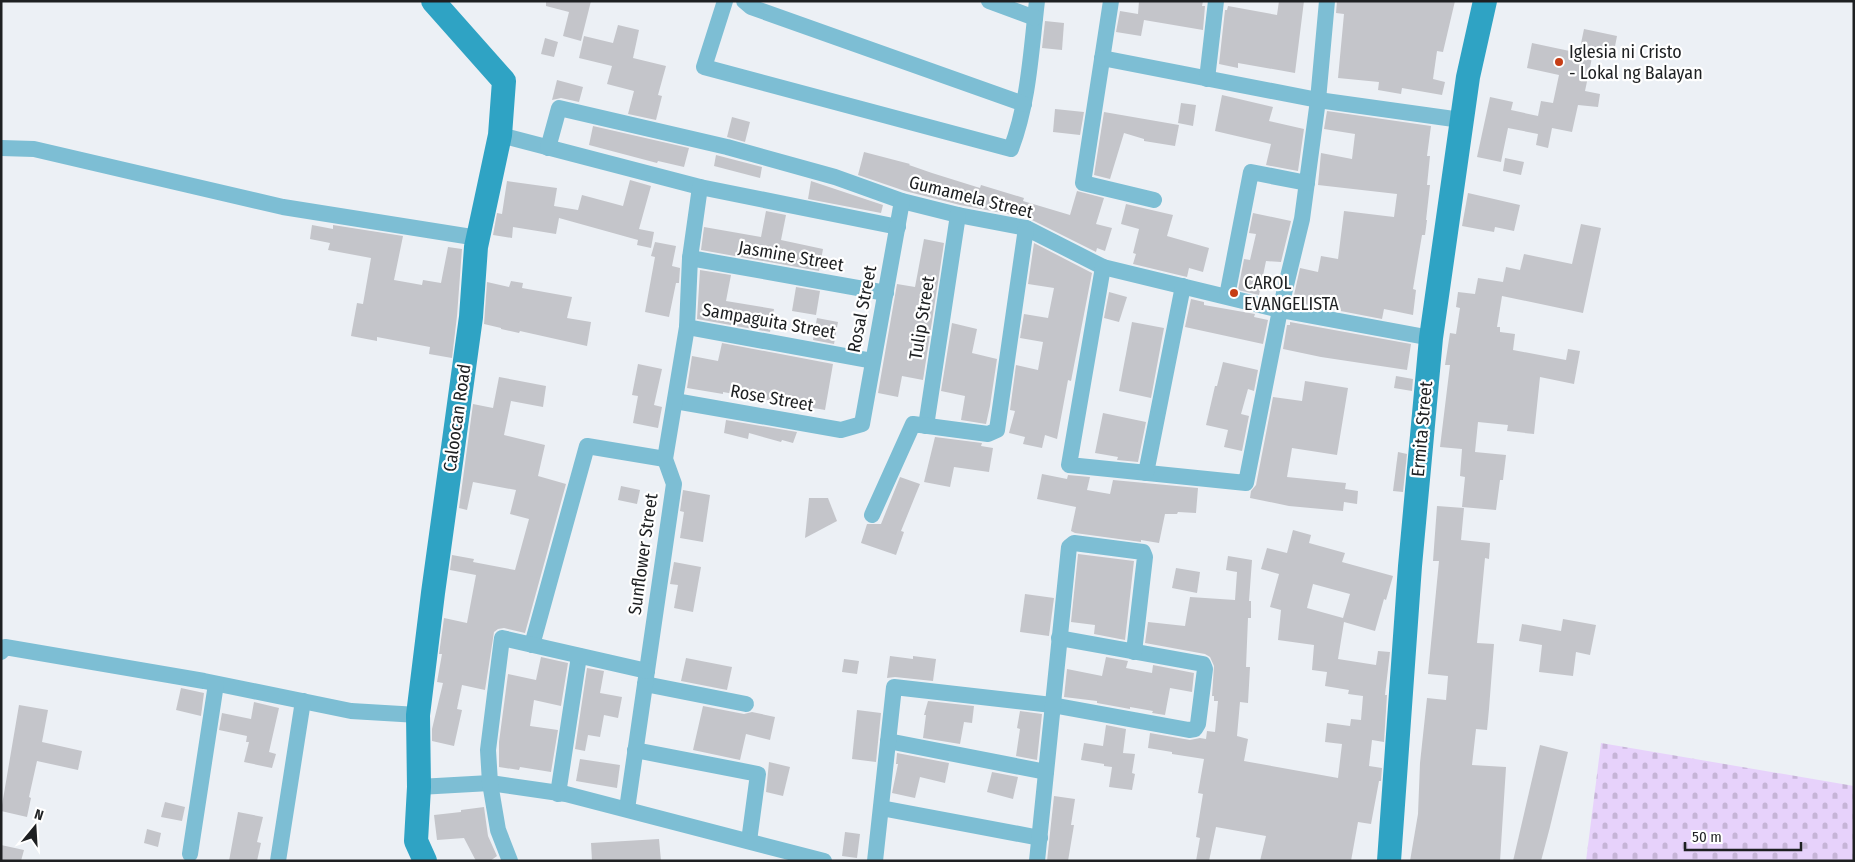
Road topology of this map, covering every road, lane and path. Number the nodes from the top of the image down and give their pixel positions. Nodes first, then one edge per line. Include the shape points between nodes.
1 (433, 1) edge
2 (725, 1) edge
3 (744, 1) edge
4 (989, 1) edge
5 (1037, 1) edge
6 (1110, 1) edge
7 (1216, 1) edge
8 (1327, 1) edge
9 (1485, 1) edge
10 (1035, 18) junction
11 (1102, 58) junction
12 (1207, 79) junction
13 (1318, 100) junction
14 (1024, 104) junction
15 (1461, 120) junction
16 (500, 135) junction
17 (1, 148) edge
18 (548, 148) junction
19 (1307, 183) junction
20 (700, 187) junction
21 (1154, 200) dead end
22 (902, 201) junction
23 (958, 215) junction
24 (898, 227) junction
25 (1026, 228) junction
26 (478, 238) junction
27 (690, 258) junction
28 (1103, 267) junction
29 (1183, 286) junction
30 (886, 293) junction
31 (1227, 296) junction
32 (1280, 310) junction
33 (687, 327) junction
34 (1430, 338) junction
35 (873, 361) junction
36 (675, 401) junction
37 (862, 424) joint
38 (926, 426) junction
39 (665, 460) junction
40 (1146, 473) junction
41 (872, 515) dead end
42 (1059, 638) junction
43 (532, 645) junction
44 (2, 649) edge
45 (1134, 652) junction
46 (579, 656) junction
47 (646, 678) junction
48 (216, 684) junction
49 (303, 701) junction
50 (746, 704) dead end
51 (1052, 705) junction
52 (418, 715) junction
53 (888, 741) junction
54 (635, 750) junction
55 (1046, 772) junction
56 (490, 783) junction
57 (419, 787) junction
58 (558, 794) junction
59 (881, 808) junction
60 (627, 809) junction
61 (1040, 838) junction
62 (749, 841) junction
63 (190, 854) dead end
64 (278, 861) edge
65 (425, 861) edge
66 (510, 861) edge
67 (824, 861) edge
68 (875, 861) edge
69 (1037, 861) edge
70 (1390, 861) edge

1 - 16 street, Caloocan Road via 504,81
2 - 14 street via 704,67 1011,149
3 - 14 street via 752,7
4 - 10 street
5 - 10 street
6 - 11 street
7 - 12 street
8 - 13 street
9 - 15 street, Ermita Street
10 - 14 street
11 - 12 street
11 - 21 street via 1083,182
12 - 13 street
13 - 15 street
13 - 19 street
15 - 34 street, Ermita Street
16 - 18 street
16 - 26 street, Caloocan Road
17 - 26 street via 34,149 283,206
18 - 20 street
18 - 22 street, Gumamela Street via 559,108 745,152 834,177
19 - 31 street via 1252,172
19 - 32 street via 1302,219
20 - 24 street
20 - 27 street
22 - 23 street, Gumamela Street
22 - 24 street, Rosal Street
23 - 25 street, Gumamela Street
23 - 38 street, Tulip Street
24 - 30 street, Rosal Street
25 - 28 street, Gumamela Street
25 - 38 street via 997,430 988,434
26 - 52 street, Caloocan Road via 471,317
27 - 30 street, Jasmine Street
27 - 33 street
28 - 29 street, Gumamela Street
28 - 40 street via 1069,465
29 - 31 street, Gumamela Street
29 - 40 street
30 - 35 street, Rosal Street
31 - 32 street, Gumamela Street
32 - 34 street, Gumamela Street
32 - 40 street via 1246,483
33 - 35 street, Sampaguita Street
33 - 36 street
34 - 70 street, Ermita Street via 1410,566
35 - 37 street, Rosal Street
36 - 37 street, Rose Street via 841,430
36 - 39 street
38 - 41 street via 913,424
39 - 43 street via 586,446
39 - 47 street, Sunflower Street via 674,484
42 - 45 street
42 - 45 street via 1068,547 1074,543 1143,552
42 - 51 street
43 - 46 street
43 - 56 street via 502,638 488,750
44 - 48 street
45 - 51 street via 1203,664 1205,669 1195,729
46 - 47 street
46 - 58 street
47 - 50 street
47 - 54 street, Sunflower Street
48 - 49 street
48 - 63 street
49 - 52 street via 351,711
49 - 64 street
51 - 53 street via 894,687
51 - 55 street
52 - 57 street, Caloocan Road
53 - 55 street
53 - 59 street
54 - 60 street, Sunflower Street
54 - 62 street via 758,774
55 - 61 street
56 - 57 street
56 - 58 street
56 - 66 street via 498,830
57 - 65 street, Caloocan Road via 416,841
58 - 60 street
59 - 61 street
59 - 68 street
60 - 62 street
61 - 69 street
62 - 67 street

